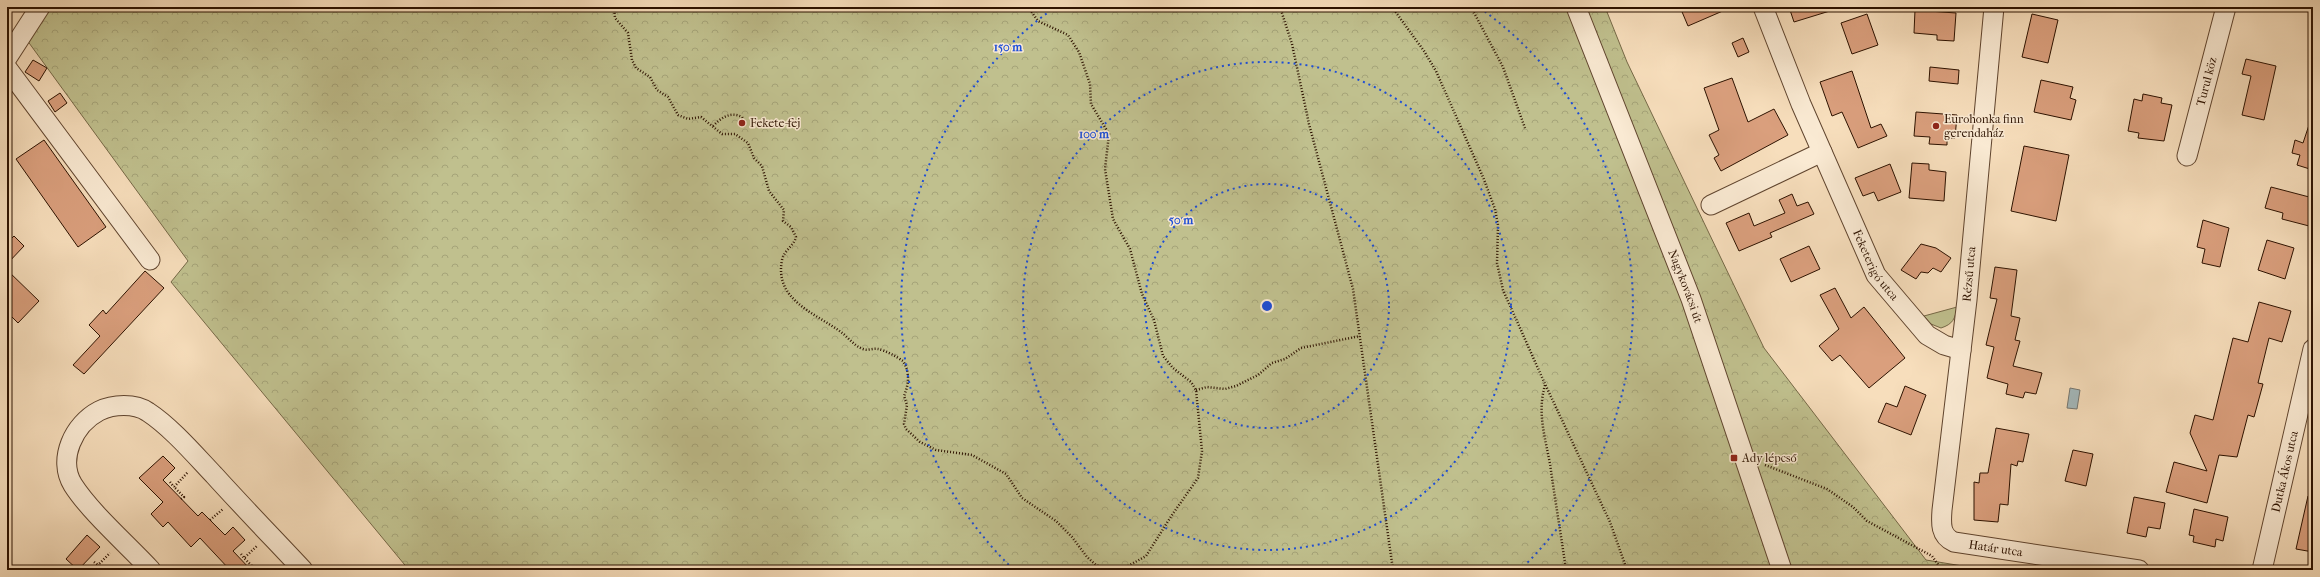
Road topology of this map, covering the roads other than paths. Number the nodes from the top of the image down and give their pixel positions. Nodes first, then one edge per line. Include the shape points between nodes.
1 (40, 7) edge
2 (1576, 7) edge
3 (1763, 7) edge
4 (1994, 7) edge
5 (2226, 7) edge
6 (7, 58) edge
7 (7, 68) edge
8 (1822, 152) junction
9 (2187, 156) dead end
10 (1711, 205) dead end
11 (150, 260) dead end
12 (2313, 349) edge
13 (1961, 350) junction
14 (1947, 539) joint
15 (151, 570) edge
16 (303, 570) edge
17 (1782, 570) edge
18 (2139, 570) edge
19 (2262, 570) edge

1 - 6 street
2 - 17 street, Nagykovácsi út via 1691,299
3 - 8 street, Feketerigó utca
4 - 13 street, Rézsű utca
5 - 9 street, Turul köz
7 - 11 street
8 - 10 street
8 - 13 street, Feketerigó utca via 1876,275 1928,335 1944,346
12 - 19 street, Dutka Ákos utca
13 - 14 street, Rézsű utca via 1942,510 1941,528
14 - 18 street, Határ utca via 1962,544
15 - 16 street via 72,484 67,465 69,446 88,417 106,408 130,406 148,411 200,460

